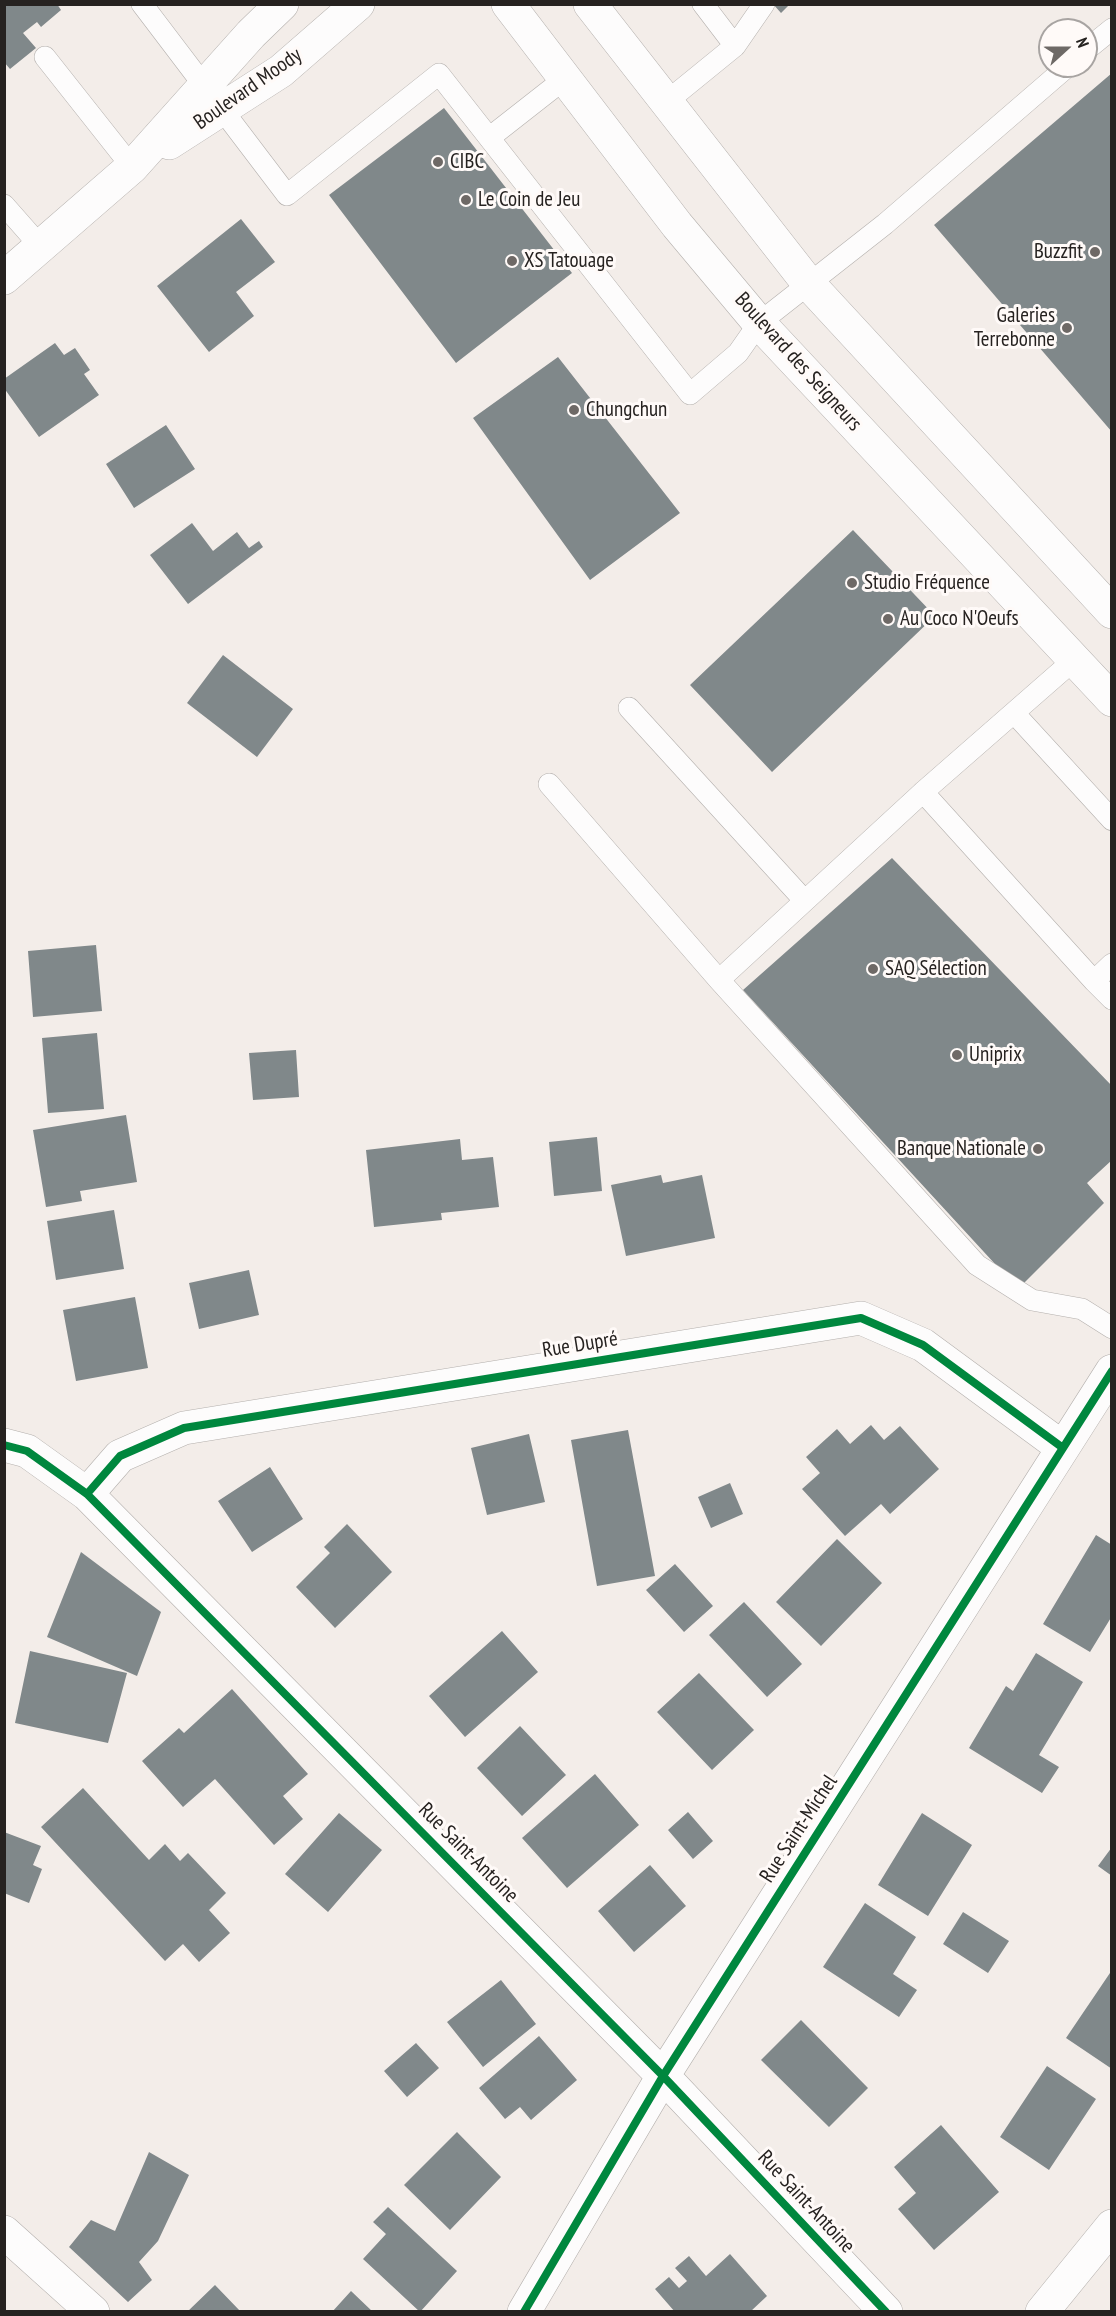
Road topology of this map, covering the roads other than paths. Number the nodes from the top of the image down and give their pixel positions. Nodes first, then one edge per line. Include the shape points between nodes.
1 (142, 4) edge
2 (282, 4) edge
3 (358, 4) edge
4 (508, 4) edge
5 (703, 4) edge
6 (764, 4) edge
7 (601, 8) edge
8 (1112, 29) edge
9 (1098, 40) edge
10 (735, 46) junction
11 (45, 57) dead end
12 (1054, 78) edge
13 (564, 80) junction
14 (214, 96) junction
15 (665, 103) junction
16 (489, 138) junction
17 (132, 167) junction
18 (4, 205) edge
19 (41, 247) junction
20 (4, 278) edge
21 (808, 284) junction
22 (759, 323) junction
23 (1112, 612) edge
24 (1074, 660) junction
25 (1112, 699) edge
26 (629, 708) dead end
27 (1014, 713) junction
28 (549, 784) dead end
29 (923, 792) junction
30 (1112, 820) edge
31 (804, 900) junction
32 (1112, 964) edge
33 (719, 980) junction
34 (1094, 981) junction
35 (1112, 999) edge
36 (1112, 1328) edge
37 (1112, 1371) edge
38 (4, 1445) edge
39 (1064, 1448) junction
40 (87, 1494) junction
41 (663, 2076) junction
42 (1112, 2226) edge
43 (4, 2232) edge
44 (93, 2312) edge
45 (524, 2312) edge
46 (886, 2312) edge
47 (1042, 2312) edge

1 - 14 lane
2 - 14 street, Boulevard Moody
3 - 14 street, Boulevard Moody via 281,71
4 - 13 street, Boulevard des Seigneurs
5 - 10 lane
6 - 10 lane
7 - 15 street
8 - 9 lane
10 - 15 lane
11 - 17 lane
12 - 21 lane via 885,224
13 - 16 lane
13 - 22 street, Boulevard des Seigneurs via 676,225
14 - 16 lane via 252,153 287,195 439,74
14 - 17 street, Boulevard Moody
15 - 21 street
16 - 22 lane via 690,394 738,353
17 - 19 street, Boulevard Moody
18 - 19 lane
19 - 20 street, Boulevard Moody
21 - 22 lane
21 - 23 street
22 - 24 street, Boulevard des Seigneurs
24 - 25 street, Boulevard des Seigneurs
24 - 27 lane
26 - 31 lane
27 - 29 lane
27 - 30 lane
28 - 33 lane
29 - 31 lane
29 - 34 lane
31 - 33 lane
32 - 34 lane
33 - 36 lane via 977,1265 1032,1299 1082,1310
34 - 35 lane
37 - 39 street, Rue Saint-Michel
38 - 40 street, Rue Saint-Antoine via 27,1451
39 - 40 street, Rue Dupré via 923,1345 861,1318 184,1428 120,1456
39 - 41 street, Rue Saint-Michel
40 - 41 street, Rue Saint-Antoine
41 - 45 street, Rue Saint-Michel
41 - 46 street, Rue Saint-Antoine
42 - 47 street
43 - 44 street

